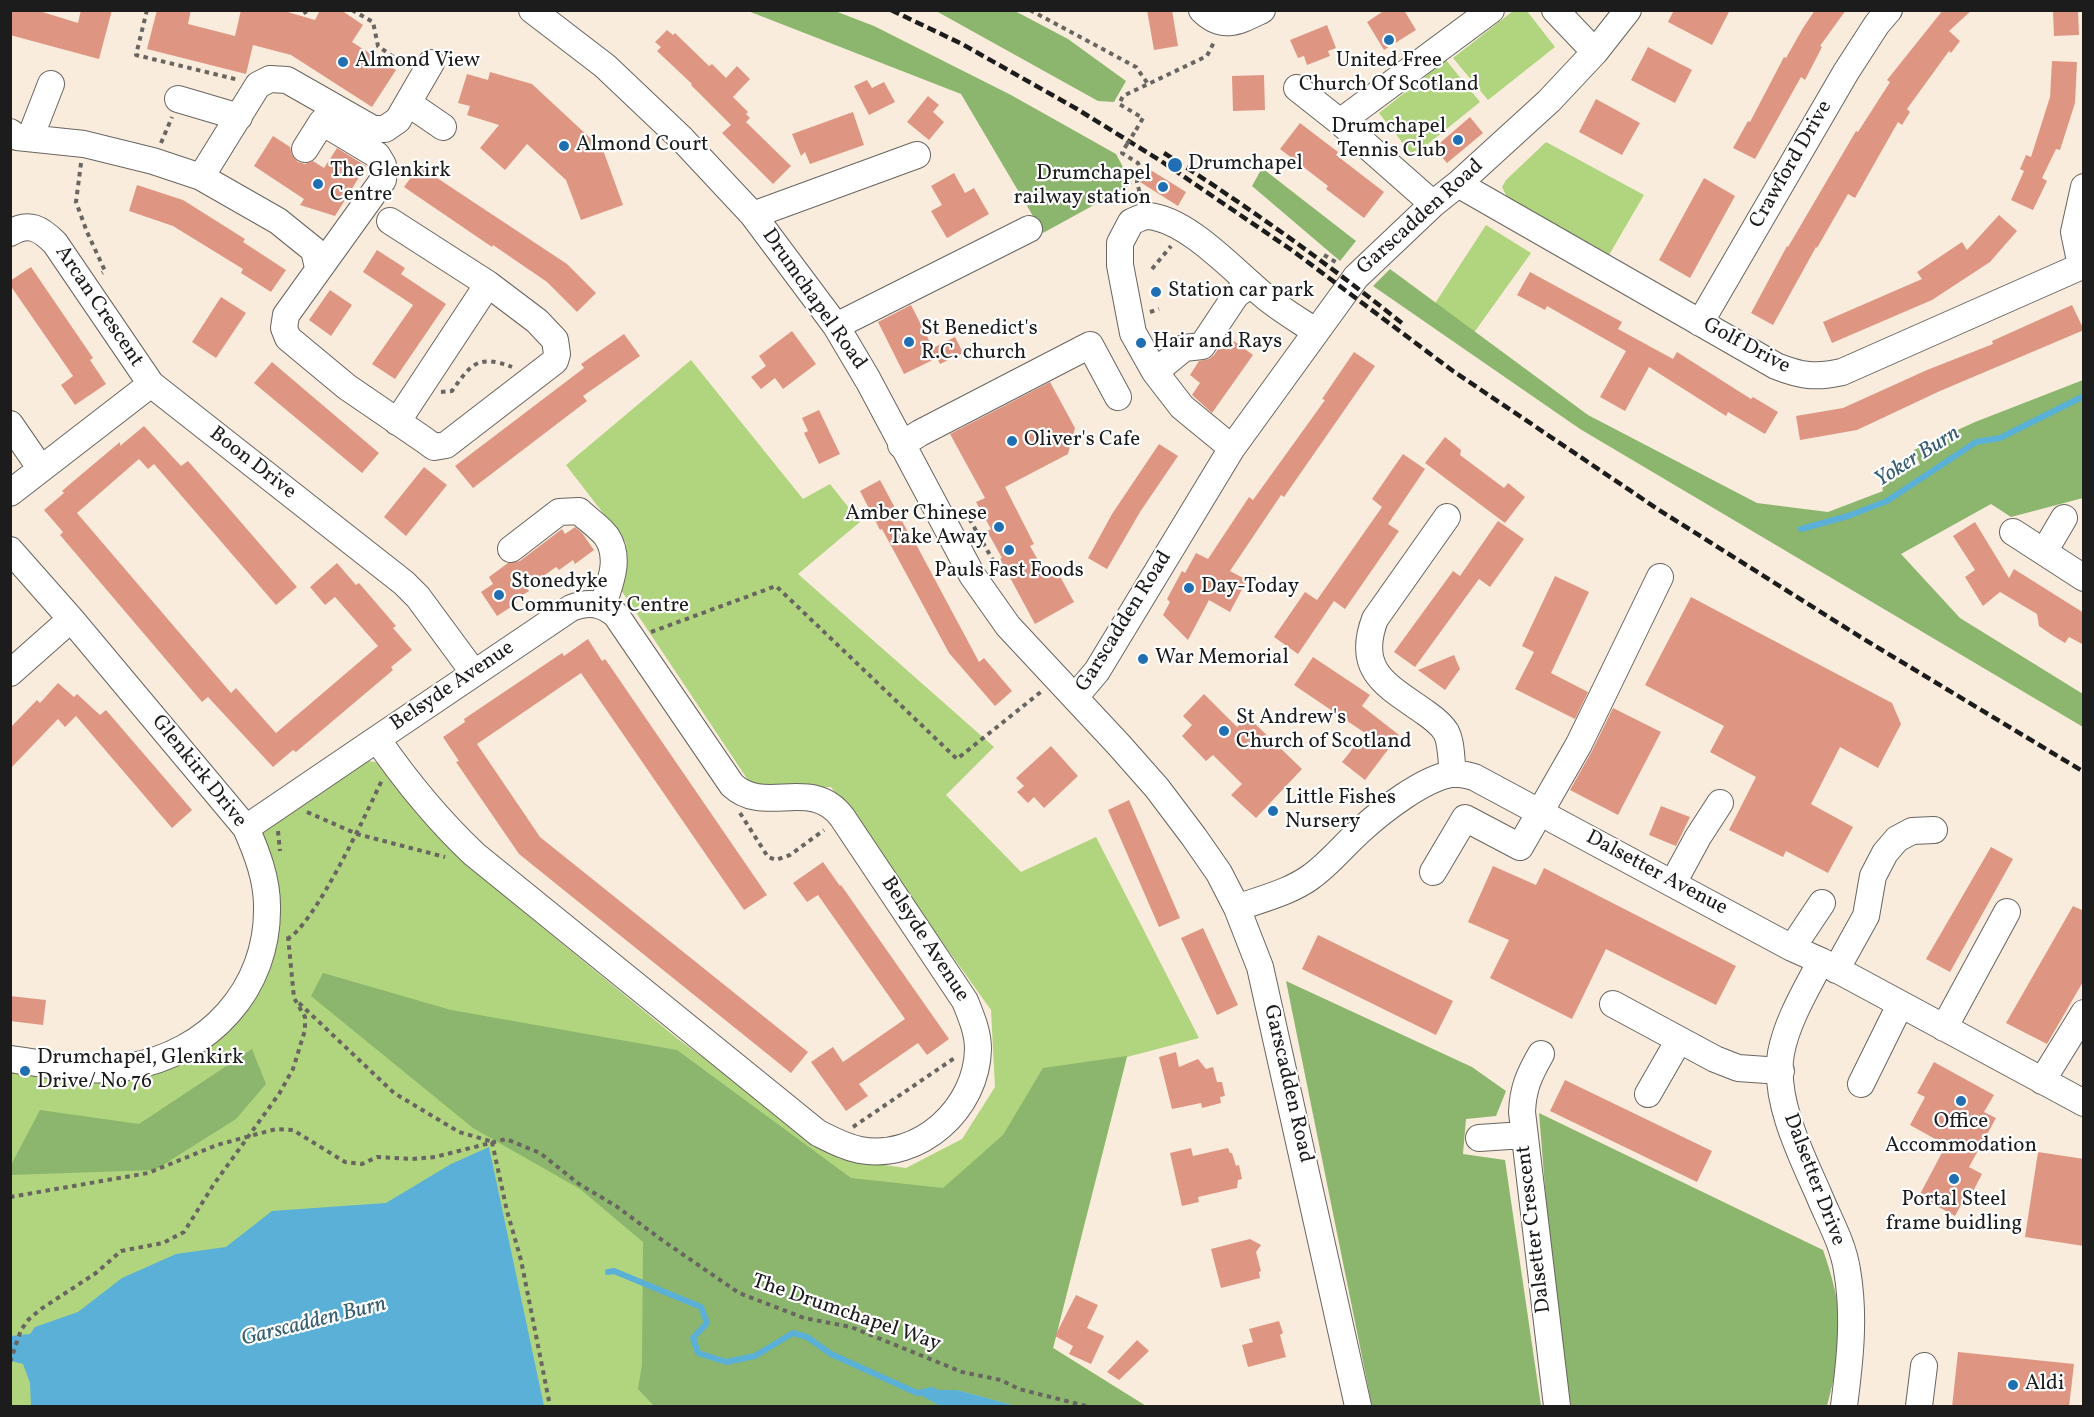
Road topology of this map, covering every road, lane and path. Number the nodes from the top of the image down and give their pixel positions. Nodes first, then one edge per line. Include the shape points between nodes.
1 (147, 10) edge
2 (304, 10) edge
3 (352, 10) edge
4 (532, 10) edge
5 (1030, 10) edge
6 (1202, 10) edge
7 (1262, 10) edge
8 (1491, 10) edge
9 (1555, 10) edge
10 (1628, 10) edge
11 (1889, 10) edge
12 (308, 16) dead end
13 (1224, 23) junction
14 (1595, 52) junction
15 (427, 70) joint
16 (51, 84) dead end
17 (1148, 84) junction
18 (258, 85) junction
19 (1297, 88) dead end
20 (178, 99) dead end
21 (408, 103) junction
22 (239, 117) junction
23 (1340, 122) junction
24 (443, 127) dead end
25 (20, 135) edge
26 (84, 144) junction
27 (305, 149) dead end
28 (917, 155) dead end
29 (201, 177) junction
30 (1458, 184) junction
31 (2084, 188) edge
32 (1432, 204) junction
33 (753, 215) junction
34 (1146, 216) junction
35 (390, 220) dead end
36 (1029, 230) dead end
37 (10, 232) edge
38 (2082, 265) edge
39 (318, 268) junction
40 (488, 284) junction
41 (1251, 284) junction
42 (84, 286) junction
43 (1700, 323) junction
44 (836, 326) junction
45 (1315, 331) junction
46 (1155, 372) junction
47 (424, 380) junction
48 (527, 382) junction
49 (151, 384) junction
50 (1118, 397) dead end
51 (397, 422) junction
52 (10, 424) edge
53 (901, 445) junction
54 (1232, 448) junction
55 (41, 469) junction
56 (10, 493) edge
57 (960, 503) dead end
58 (1447, 517) dead end
59 (2064, 518) dead end
60 (2013, 532) dead end
61 (512, 549) dead end
62 (10, 550) edge
63 (2044, 552) junction
64 (1660, 577) dead end
65 (2084, 578) edge
66 (1006, 583) dead end
67 (603, 605) junction
68 (71, 619) junction
69 (633, 639) junction
70 (10, 673) edge
71 (474, 673) junction
72 (1057, 679) junction
73 (1076, 697) junction
74 (377, 739) junction
75 (392, 760) junction
76 (1453, 774) junction
77 (743, 794) junction
78 (284, 802) junction
79 (1720, 803) dead end
80 (1539, 812) junction
81 (842, 817) junction
82 (246, 828) junction
83 (1934, 830) dead end
84 (357, 834) junction
85 (474, 854) junction
86 (1433, 872) dead end
87 (1673, 883) junction
88 (1822, 903) dead end
89 (1237, 908) junction
90 (2007, 912) dead end
91 (265, 939) junction
92 (1792, 948) junction
93 (1828, 965) junction
94 (1613, 1004) dead end
95 (1900, 1005) junction
96 (2084, 1013) edge
97 (1944, 1028) junction
98 (1678, 1040) junction
99 (977, 1042) junction
100 (1541, 1054) dead end
101 (10, 1059) edge
102 (1781, 1071) junction
103 (2042, 1081) junction
104 (1861, 1084) dead end
105 (1648, 1094) dead end
106 (2084, 1103) edge
107 (249, 1135) junction
108 (1524, 1135) junction
109 (1479, 1138) dead end
110 (832, 1141) junction
111 (492, 1142) junction
112 (10, 1197) edge
113 (10, 1362) edge
114 (1924, 1366) dead end
115 (550, 1407) edge
116 (1086, 1407) edge
117 (1358, 1407) edge
118 (1557, 1407) edge
119 (1844, 1407) edge
120 (1919, 1407) edge

1 - 18 path via 136,55
2 - 12 path
3 - 15 path via 373,22 378,46
4 - 33 street, Drumchapel Road via 605,66
5 - 17 path via 1136,67
6 - 13 street
7 - 13 street
8 - 23 street
9 - 14 street
10 - 14 street, Garscadden Road
11 - 43 street, Crawford Drive via 1846,72
13 - 17 path via 1207,56
14 - 30 street, Garscadden Road via 1549,101
15 - 21 street
16 - 25 street
17 - 34 path, bridge via 1123,96 1119,104 1143,118 1122,153 1138,163 1137,182
18 - 21 street via 270,79 287,80 373,129 385,129 398,120
18 - 22 street
19 - 23 street
20 - 22 street
21 - 24 street
22 - 29 street
23 - 32 street
25 - 26 street
26 - 29 street
26 - 42 path via 76,202 105,271
27 - 39 street via 322,122 377,155 383,165 383,180
28 - 33 street
29 - 39 street via 278,221 314,249
30 - 32 street, Garscadden Road
30 - 43 street, Golf Drive
31 - 38 street via 2074,232
32 - 45 street, Garscadden Road via 1356,277
33 - 44 street, Drumchapel Road
34 - 41 street via 1181,228
34 - 46 street via 1131,222 1125,231 1120,243 1120,265 1133,333
35 - 40 street
36 - 44 street
37 - 42 street, Arcan Crescent via 23,226 44,232
38 - 43 street, Golf Drive via 1842,372 1823,376 1793,373 1776,366
39 - 51 street via 286,315 288,338
40 - 47 street
40 - 48 street via 537,321 555,340 555,361
41 - 45 street
41 - 46 street via 1236,295 1202,346 1184,348
42 - 49 street, Arcan Crescent
44 - 53 street, Drumchapel Road
45 - 54 street, Garscadden Road
46 - 54 street via 1182,407
47 - 48 path via 441,392 452,391 468,368 478,362 500,362 516,368
47 - 51 street
48 - 51 street via 446,445 434,447
49 - 55 street
49 - 71 street, Boon Drive via 404,583
50 - 53 street via 1090,345
52 - 55 street
53 - 72 street, Drumchapel Road via 972,575 1008,626
54 - 73 street, Garscadden Road via 1097,671
55 - 56 street
57 - 66 path
58 - 76 street via 1375,619 1368,651 1374,670 1384,683 1447,732
59 - 63 street
60 - 63 street
61 - 67 street via 559,512 579,512 606,536 612,548 614,568
62 - 68 street, Glenkirk Drive
63 - 65 street
64 - 80 street via 1579,744
67 - 69 street via 616,615
67 - 71 street, Belsyde Avenue via 582,603 572,608
68 - 70 street
68 - 82 street, Glenkirk Drive
69 - 72 path via 776,586 957,759
69 - 77 street via 732,785
71 - 74 street, Belsyde Avenue
72 - 73 street, Drumchapel Road
73 - 89 street, Garscadden Road via 1194,837
74 - 75 street, Belsyde Avenue
74 - 78 street, Belsyde Avenue
75 - 84 path
75 - 85 street, Belsyde Avenue via 421,800
76 - 80 street, Dalsetter Avenue via 1473,777
76 - 89 street via 1439,777 1380,815 1300,884
77 - 81 street, Belsyde Avenue via 815,797 827,801
77 - 81 path via 740,815 768,857 776,860 790,855
78 - 82 street, Belsyde Avenue
78 - 84 path
79 - 87 street
80 - 86 street via 1520,847 1465,818
80 - 87 street, Dalsetter Avenue
81 - 99 street, Belsyde Avenue via 965,1001
82 - 91 street, Glenkirk Drive via 265,882
83 - 93 street, Dalsetter Drive via 1912,831 1897,839 1885,853 1874,876 1866,916
84 - 85 path via 463,862
84 - 91 path via 303,926 289,939
85 - 110 street, Belsyde Avenue
87 - 92 street, Dalsetter Avenue
88 - 92 street
89 - 117 street, Garscadden Road via 1260,967
90 - 97 street
91 - 101 street, Glenkirk Drive via 249,982 234,1008 213,1030 183,1050 127,1068
92 - 93 street, Dalsetter Avenue
93 - 95 street, Dalsetter Avenue
93 - 102 street, Dalsetter Drive via 1792,1019 1781,1054
94 - 98 street
95 - 97 street, Dalsetter Avenue
95 - 104 street
96 - 103 street
97 - 103 street, Dalsetter Avenue
98 - 102 street via 1738,1068
98 - 105 street
99 - 110 path
99 - 110 street, Belsyde Avenue via 974,1073 967,1092 956,1110 932,1133 885,1151 862,1150
100 - 108 street, Dalsetter Crescent via 1523,1091
102 - 119 street, Dalsetter Drive via 1782,1099 1847,1268 1852,1327
103 - 106 street, Dalsetter Avenue
107 - 111 path, The Drumchapel Way via 293,1130 345,1162 362,1164 377,1157 435,1157
107 - 111 path via 279,1094 300,1048 305,1017 294,998 394,1092 459,1132
107 - 112 path, The Drumchapel Way via 148,1173
107 - 113 path via 184,1232 163,1243 121,1251 29,1319
108 - 109 street
108 - 118 street, Dalsetter Crescent
111 - 115 path via 521,1260
111 - 116 path, The Drumchapel Way via 506,1139 540,1153 739,1293 804,1318 851,1327 963,1372
114 - 120 street

